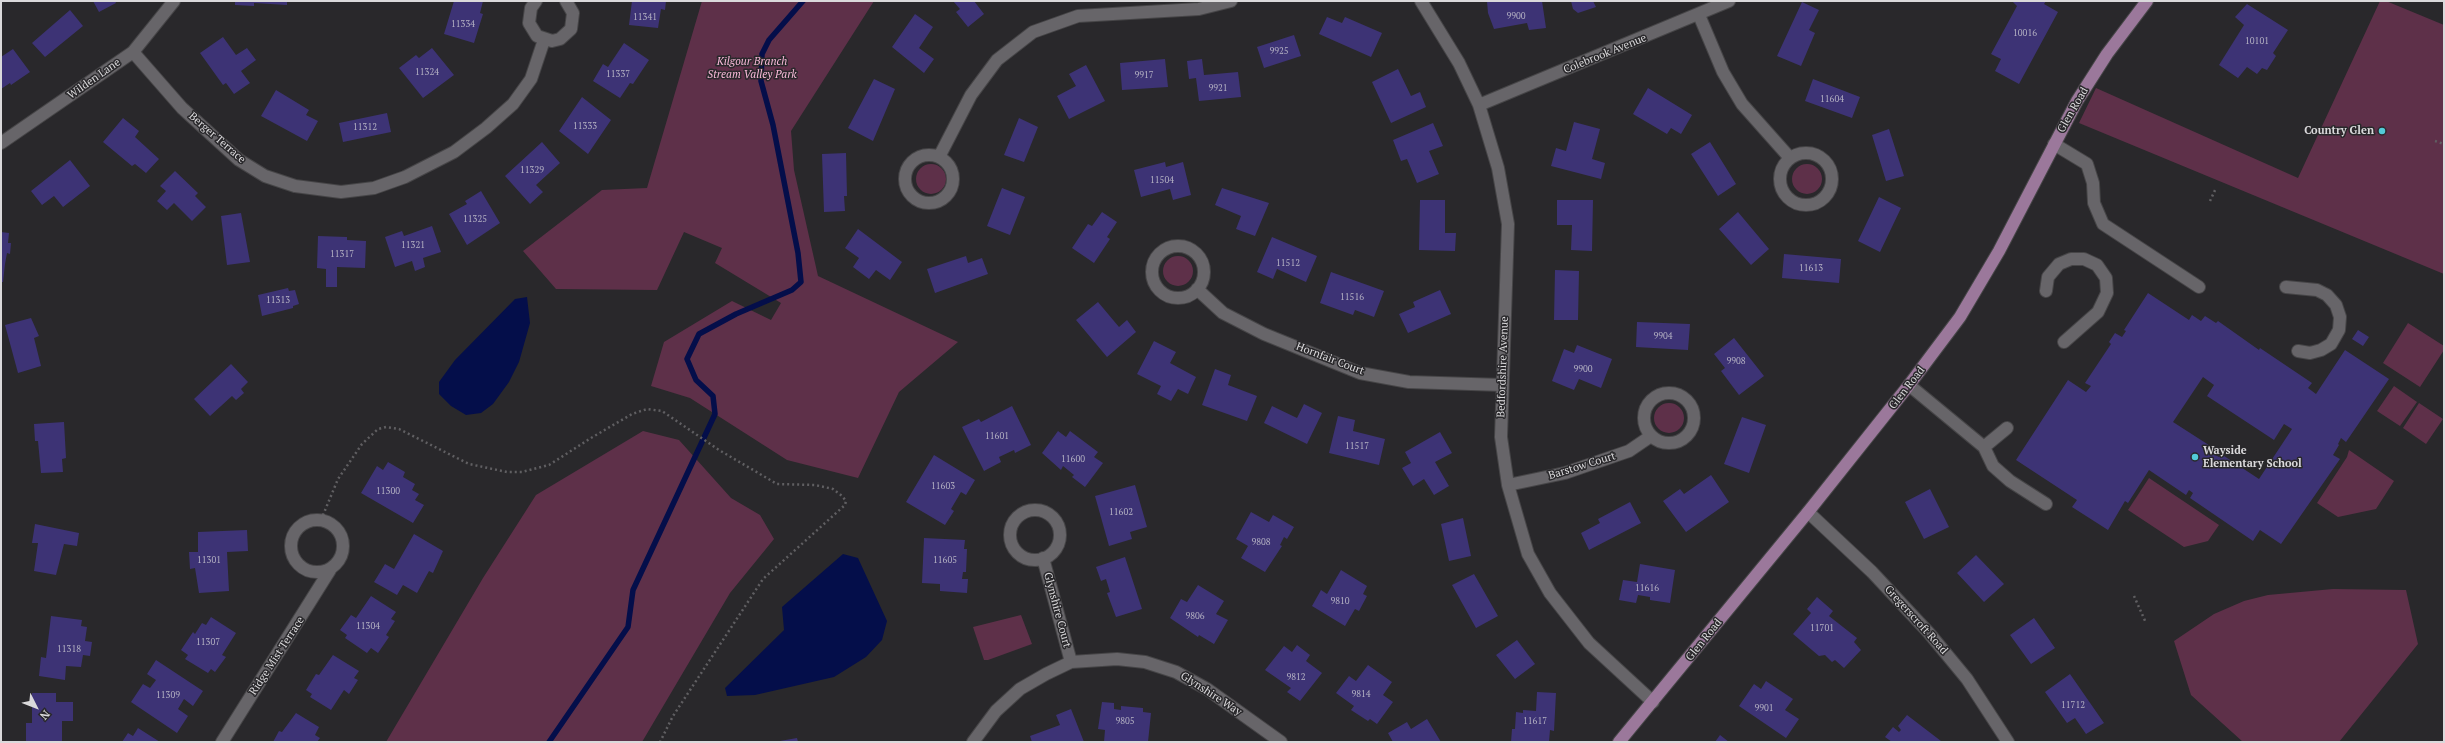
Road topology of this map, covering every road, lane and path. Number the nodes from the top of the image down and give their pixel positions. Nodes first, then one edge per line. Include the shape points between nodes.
1 (174, 1) edge
2 (536, 1) edge
3 (566, 1) edge
4 (1231, 1) edge
5 (1421, 1) edge
6 (1729, 1) edge
7 (2147, 1) edge
8 (1699, 15) junction
9 (544, 40) junction
10 (133, 52) junction
11 (1479, 105) junction
12 (2435, 141) dead end
13 (1, 143) edge
14 (2054, 144) junction
15 (2444, 144) edge
16 (938, 157) dead end
17 (1790, 158) junction
18 (2216, 188) dead end
19 (2210, 201) dead end
20 (2199, 287) dead end
21 (2286, 287) dead end
22 (1197, 289) junction
23 (2046, 291) dead end
24 (2064, 342) dead end
25 (2298, 351) dead end
26 (1502, 385) junction
27 (1909, 385) junction
28 (2007, 428) dead end
29 (1651, 436) junction
30 (1984, 447) junction
31 (1508, 485) junction
32 (2046, 504) dead end
33 (1808, 512) junction
34 (321, 520) junction
35 (1043, 558) junction
36 (330, 570) junction
37 (2134, 596) dead end
38 (2146, 623) dead end
39 (1071, 662) junction
40 (1653, 702) junction
41 (222, 742) edge
42 (660, 742) edge
43 (973, 742) edge
44 (1281, 742) edge
45 (1619, 742) edge
46 (2008, 742) edge

1 - 10 street, Wilden Lane
2 - 9 street via 531,8 529,23 532,30
3 - 9 street via 573,13 572,29 560,39
4 - 16 street via 1199,8 1078,16 1033,32 997,60 971,96
5 - 11 street, Bedfordshire Avenue via 1459,63
6 - 8 street, Colebrook Avenue
7 - 14 main road, Glen Road via 2107,54 2077,101
8 - 11 street, Colebrook Avenue
8 - 17 street via 1723,72 1742,104
9 - 10 street, Berger Terrace via 531,79 513,104 470,140 454,152 405,177 374,188 342,192 295,186 265,176 239,160 182,108
10 - 13 street, Wilden Lane
11 - 26 street, Bedfordshire Avenue via 1498,168 1508,224
12 - 15 path
14 - 20 street via 2087,164 2093,184 2094,203 2103,224
14 - 27 main road, Glen Road via 1999,251 1964,310
17 - 17 street via 1782,168 1780,180 1785,196 1799,205 1807,206 1823,200 1830,189 1833,176 1824,160 1808,152
18 - 19 path
21 - 25 street via 2317,290 2327,295 2336,305 2340,317 2339,330 2331,344 2310,353
22 - 22 street via 1204,274 1199,258 1194,252 1179,246 1163,251 1157,256 1153,264 1152,278 1163,294 1181,298
22 - 26 street, Hornfair Court via 1223,313 1264,334 1360,373 1409,382
23 - 24 street via 2048,277 2059,264 2071,259 2084,259 2097,266 2106,278 2107,293 2098,312
26 - 31 street, Bedfordshire Avenue via 1501,437
27 - 30 street
27 - 33 main road, Glen Road
28 - 30 street
29 - 29 street via 1664,443 1672,443 1679,441 1690,431 1694,417 1693,409 1684,397 1668,392 1652,398 1644,413 1646,429
29 - 31 street, Barstow Court via 1628,451 1565,473
30 - 32 street via 1993,466 2010,481
31 - 40 street, Bedfordshire Avenue via 1528,554 1550,593 1589,643
33 - 40 main road, Glen Road
33 - 46 street, Gregerscroft Road via 1872,572 1929,633 1967,679
34 - 36 street, Ridge Mist Terrace via 336,527 344,542 341,558
34 - 36 street via 305,522 299,527 291,542 292,550 299,565 306,570
34 - 42 path via 338,479 362,444 378,429 399,429 469,464 507,472 522,472 549,465 632,414 647,409 662,411 719,450 777,484 833,489 846,501 845,505 763,579 673,716
35 - 35 street, Glynshire Court via 1056,548 1060,532 1056,521 1048,514 1037,510 1026,512 1017,518 1011,527 1010,538 1014,549 1032,560
35 - 39 street, Glynshire Court
36 - 41 street, Ridge Mist Terrace
37 - 38 path
39 - 43 street, Glynshire Way via 1020,689 996,711
39 - 44 street, Glynshire Way via 1117,659 1145,662 1176,672 1207,689
40 - 45 main road, Glen Road

